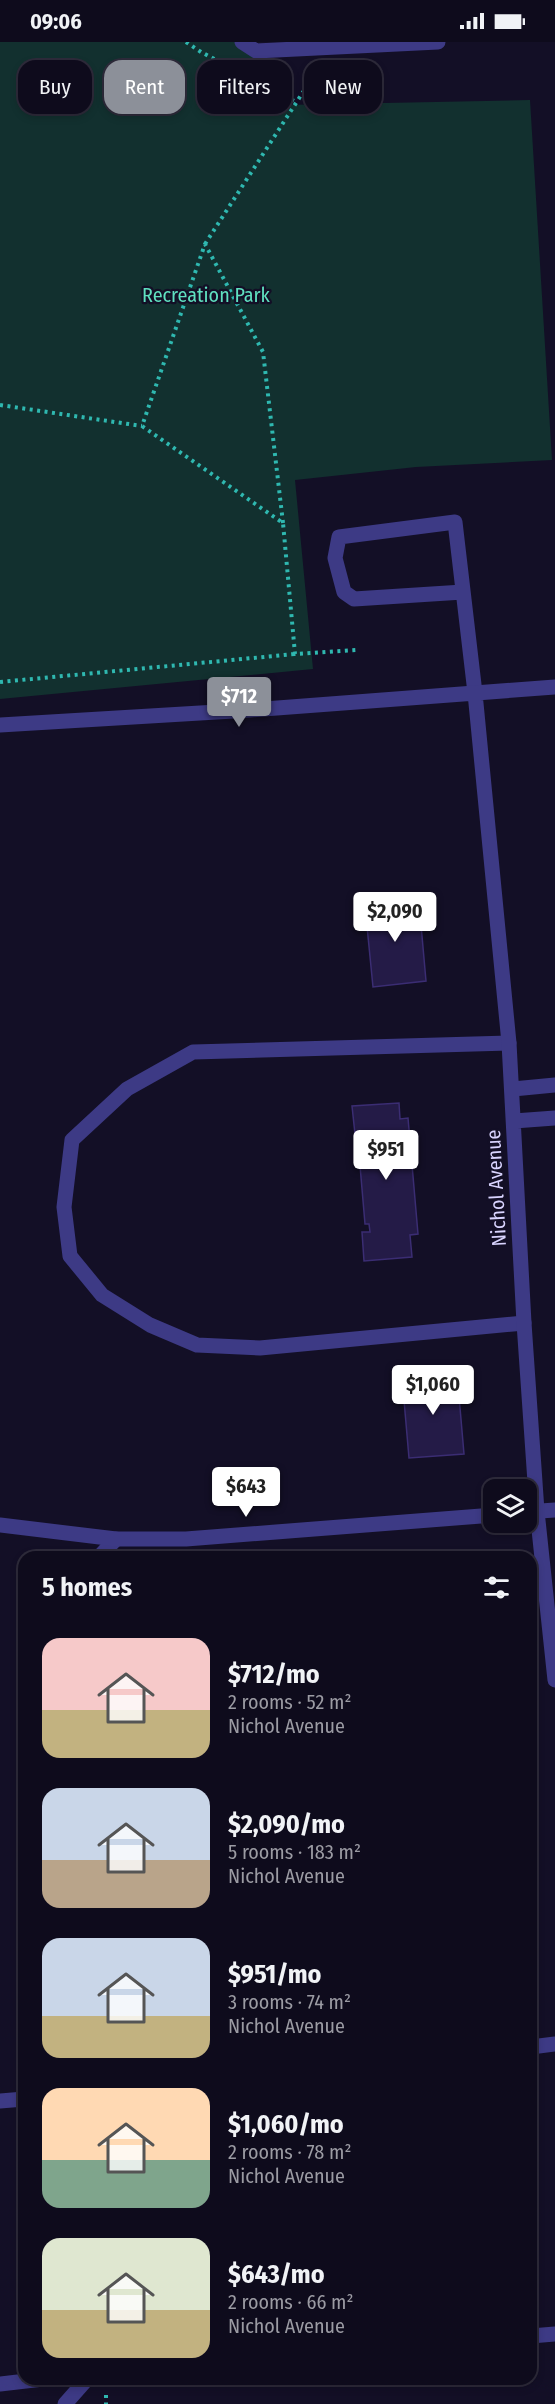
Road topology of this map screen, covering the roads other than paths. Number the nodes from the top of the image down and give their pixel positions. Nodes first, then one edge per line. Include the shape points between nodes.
1 (242, 42) edge
2 (438, 42) edge
3 (463, 592) junction
4 (555, 687) edge
5 (475, 693) junction
6 (0, 725) edge
7 (509, 1043) junction
8 (555, 1085) edge
9 (513, 1089) junction
10 (555, 1118) edge
11 (514, 1121) junction
12 (524, 1323) junction
13 (531, 1479) edge
14 (555, 1510) edge
15 (537, 1512) edge
16 (483, 1516) edge
17 (0, 1525) edge
18 (535, 1533) edge
19 (116, 1539) junction
20 (105, 1551) edge
21 (555, 1680) edge
22 (555, 2044) edge
23 (537, 2046) edge
24 (18, 2100) edge
25 (0, 2102) edge
26 (555, 2334) edge
27 (537, 2336) edge
28 (18, 2382) edge
29 (0, 2384) edge
30 (82, 2385) edge
31 (65, 2404) edge

1 - 2 street via 256,51
3 - 3 street, Nichol Avenue via 455,522 339,537 335,558 344,592 354,599
3 - 5 street, Nichol Avenue
4 - 5 street
5 - 6 street
5 - 7 street, Nichol Avenue
7 - 9 street, Nichol Avenue
7 - 12 street via 193,1052 127,1089 72,1140 64,1207 70,1256 102,1296 150,1325 197,1345 260,1348
8 - 9 street
9 - 11 street, Nichol Avenue
10 - 11 street
11 - 12 street, Nichol Avenue
12 - 13 street, Nichol Avenue
14 - 15 street
16 - 19 street via 186,1539
17 - 19 street
18 - 21 street, Nichol Avenue
19 - 20 street
22 - 23 street
24 - 25 street
26 - 27 street
28 - 29 street
30 - 31 street

